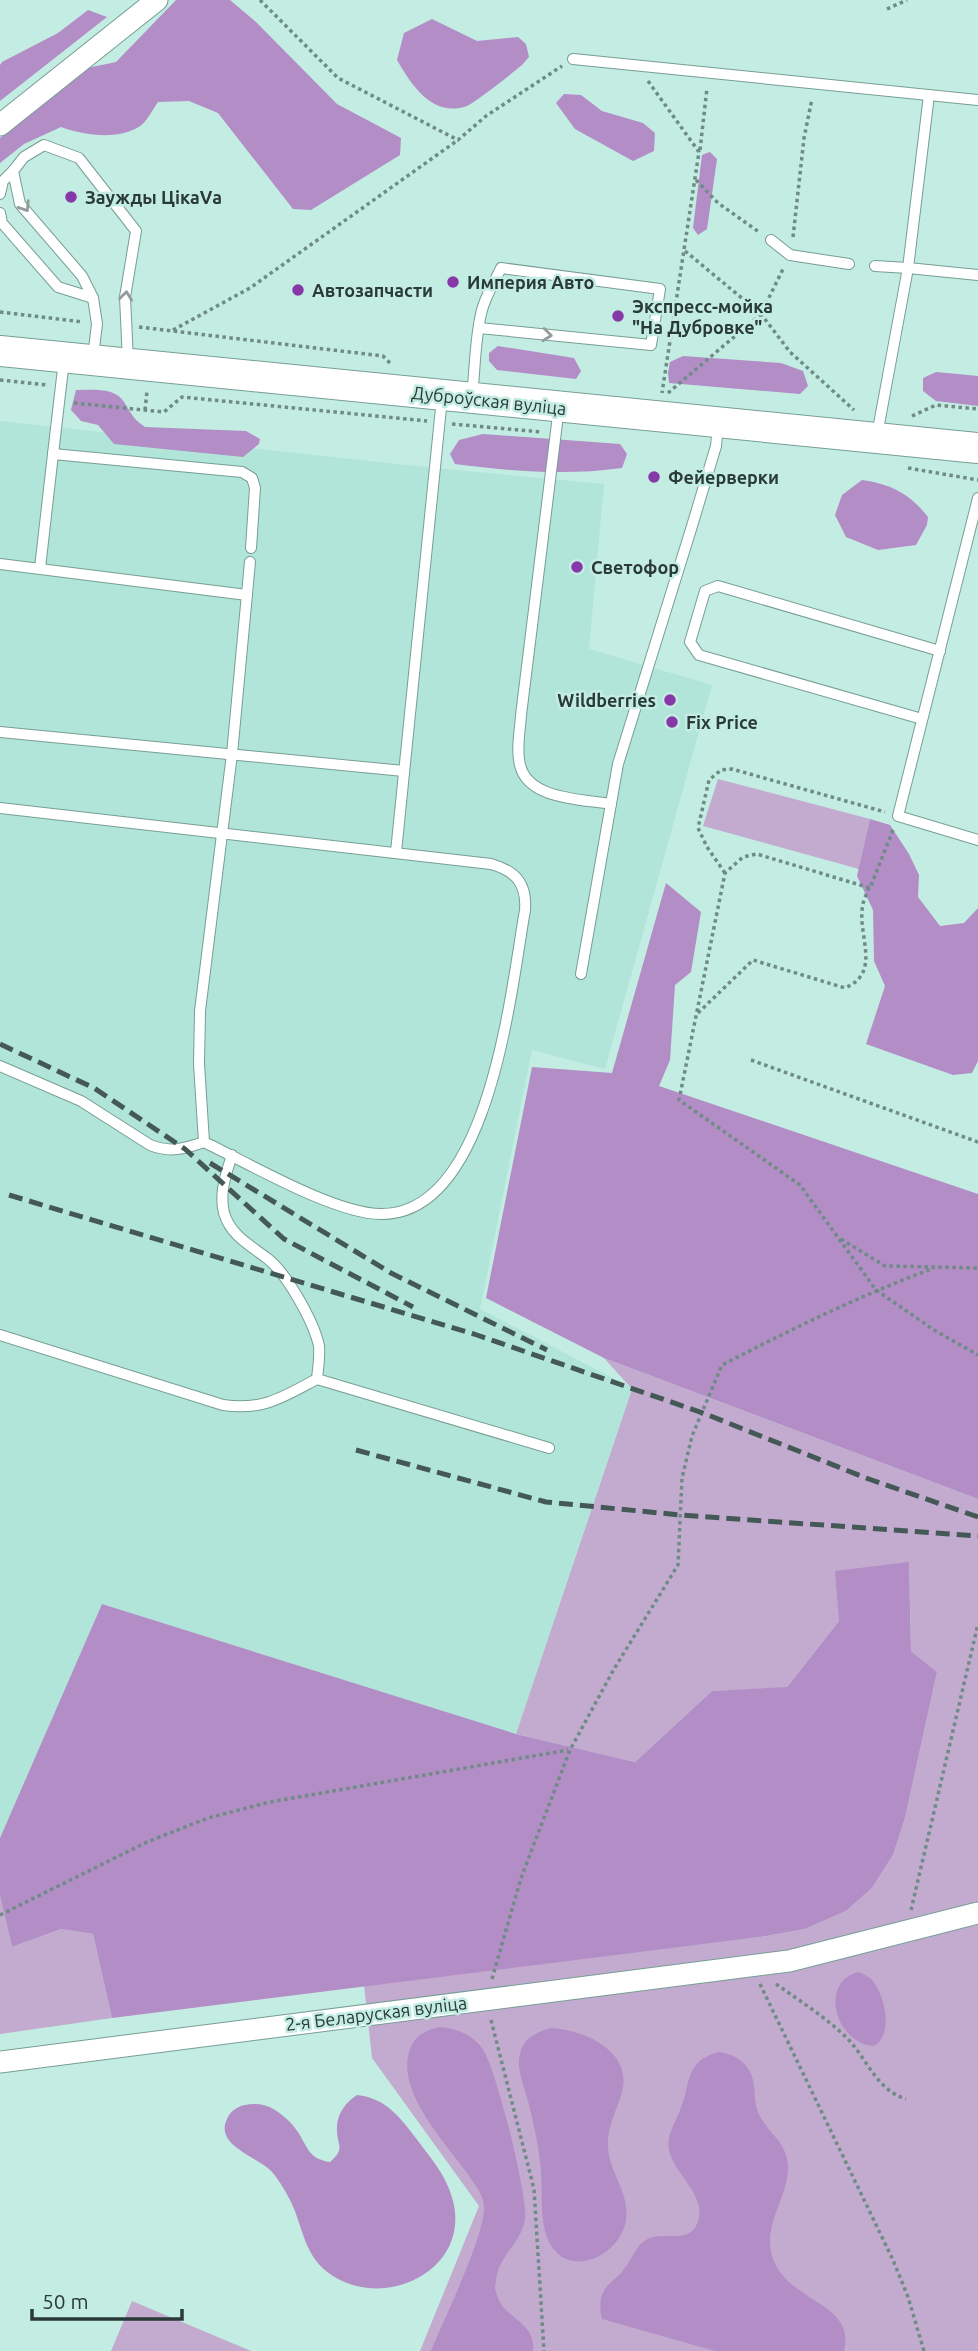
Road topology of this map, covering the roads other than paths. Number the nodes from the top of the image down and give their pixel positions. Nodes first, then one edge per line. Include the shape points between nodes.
1 (157, 0) edge
2 (573, 59) road end
3 (929, 95) junction
4 (978, 100) edge
5 (0, 125) edge
6 (13, 171) junction
7 (0, 194) edge
8 (0, 213) edge
9 (771, 240) road end
10 (849, 264) dead end
11 (875, 266) dead end
12 (908, 268) junction
13 (978, 275) edge
14 (93, 298) junction
15 (479, 328) junction
16 (0, 351) edge
17 (79, 359) junction
18 (128, 364) junction
19 (472, 398) junction
20 (441, 409) junction
21 (558, 420) junction
22 (719, 422) junction
23 (873, 424) junction
24 (978, 448) edge
25 (53, 454) junction
26 (978, 498) edge
27 (251, 548) dead end
28 (250, 562) dead end
29 (0, 564) edge
30 (40, 568) junction
31 (247, 595) junction
32 (940, 651) junction
33 (922, 719) junction
34 (0, 732) edge
35 (232, 754) junction
36 (404, 771) junction
37 (611, 804) junction
38 (0, 808) edge
39 (222, 834) junction
40 (978, 840) edge
41 (396, 852) junction
42 (581, 974) dead end
43 (0, 1066) edge
44 (204, 1142) junction
45 (232, 1155) junction
46 (0, 1335) edge
47 (317, 1379) junction
48 (549, 1448) dead end
49 (978, 1913) edge
50 (0, 2062) edge

1 - 5 street
2 - 3 lane
3 - 4 lane
3 - 12 lane
6 - 7 lane via 3,181
6 -> 14 lane via 20,204 82,276
18 -> 6 lane via 125,297 136,231 79,158 44,145 24,157
8 - 14 lane via 2,223 58,287
9 - 10 lane via 790,255
11 - 12 lane
12 - 13 lane
12 - 23 lane
14 - 17 lane via 97,324
15 -> 15 lane via 651,345 660,289 501,268 481,312
15 - 19 lane
16 - 17 main road, Дуброўская вуліца
17 - 18 main road, Дуброўская вуліца
17 - 25 lane via 60,387
18 - 20 main road, Дуброўская вуліца
19 - 20 main road, Дуброўская вуліца
19 - 21 main road, Дуброўская вуліца
20 - 36 lane
21 - 22 main road, Дуброўская вуліца
21 - 37 lane via 518,757 520,769 536,787
22 - 23 main road, Дуброўская вуліца
22 - 37 lane via 716,446 618,764
23 - 24 main road, Дуброўская вуліца
25 - 27 lane via 242,472 252,478 256,488
25 - 30 lane
26 - 32 lane
28 - 31 lane
29 - 30 lane
30 - 31 lane
31 - 35 lane
32 - 33 lane
32 - 33 lane via 718,586 705,591 691,642 699,655
33 - 40 lane via 898,816
34 - 35 lane
35 - 36 lane
35 - 39 lane
36 - 41 lane
37 - 42 lane
38 - 39 lane
39 - 41 lane
39 - 44 lane via 198,1038
41 - 45 lane via 503,867 523,884 526,896 498,1059 463,1157 432,1196 398,1213 379,1214 337,1204
43 - 44 lane via 81,1101 162,1150
44 - 45 lane
45 - 47 lane via 223,1184 224,1214 243,1242 285,1277 319,1347
46 - 47 lane via 241,1408 274,1402
47 - 48 lane
49 - 50 street, 2-я Беларуская вуліца via 820,1955 752,1967

